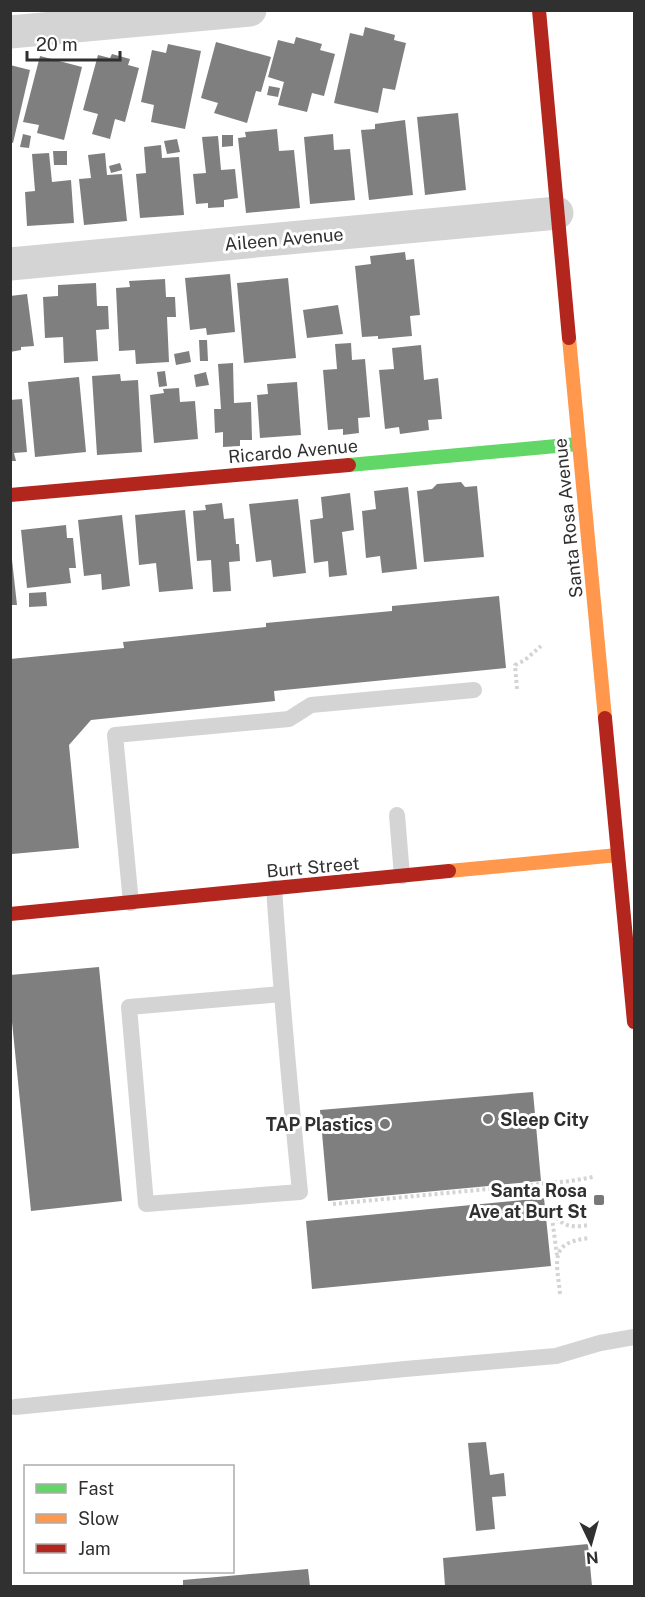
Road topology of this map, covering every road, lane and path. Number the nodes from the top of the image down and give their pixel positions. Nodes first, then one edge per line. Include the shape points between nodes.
1 (250, 10) edge
2 (539, 10) edge
3 (10, 32) edge
4 (557, 213) junction
5 (10, 264) edge
6 (578, 444) junction
7 (10, 495) edge
8 (541, 645) dead end
9 (517, 689) dead end
10 (474, 690) dead end
11 (397, 815) dead end
12 (618, 855) junction
13 (402, 876) junction
14 (274, 888) junction
15 (131, 903) junction
16 (10, 914) edge
17 (282, 994) junction
18 (634, 1022) edge
19 (593, 1177) dead end
20 (333, 1204) dead end
21 (589, 1225) dead end
22 (590, 1238) dead end
23 (556, 1255) junction
24 (560, 1294) dead end
25 (634, 1337) edge
26 (15, 1407) dead end

1 - 3 street
2 - 4 street, Santa Rosa Avenue
4 - 5 street, Aileen Avenue
4 - 6 street, Santa Rosa Avenue
6 - 7 street, Ricardo Avenue
6 - 12 street, Santa Rosa Avenue
8 - 9 path via 515,665
10 - 15 lane via 311,705 289,719 115,735
11 - 13 lane
12 - 13 street, Burt Street
12 - 18 street, Santa Rosa Avenue
13 - 14 street, Burt Street
14 - 15 street, Burt Street
14 - 17 lane
15 - 16 street, Burt Street
17 - 17 lane via 300,1192 146,1204 129,1006
19 - 20 path
21 - 23 path via 563,1224 550,1210
22 - 23 path via 576,1240
23 - 24 path
25 - 26 lane via 556,1356

